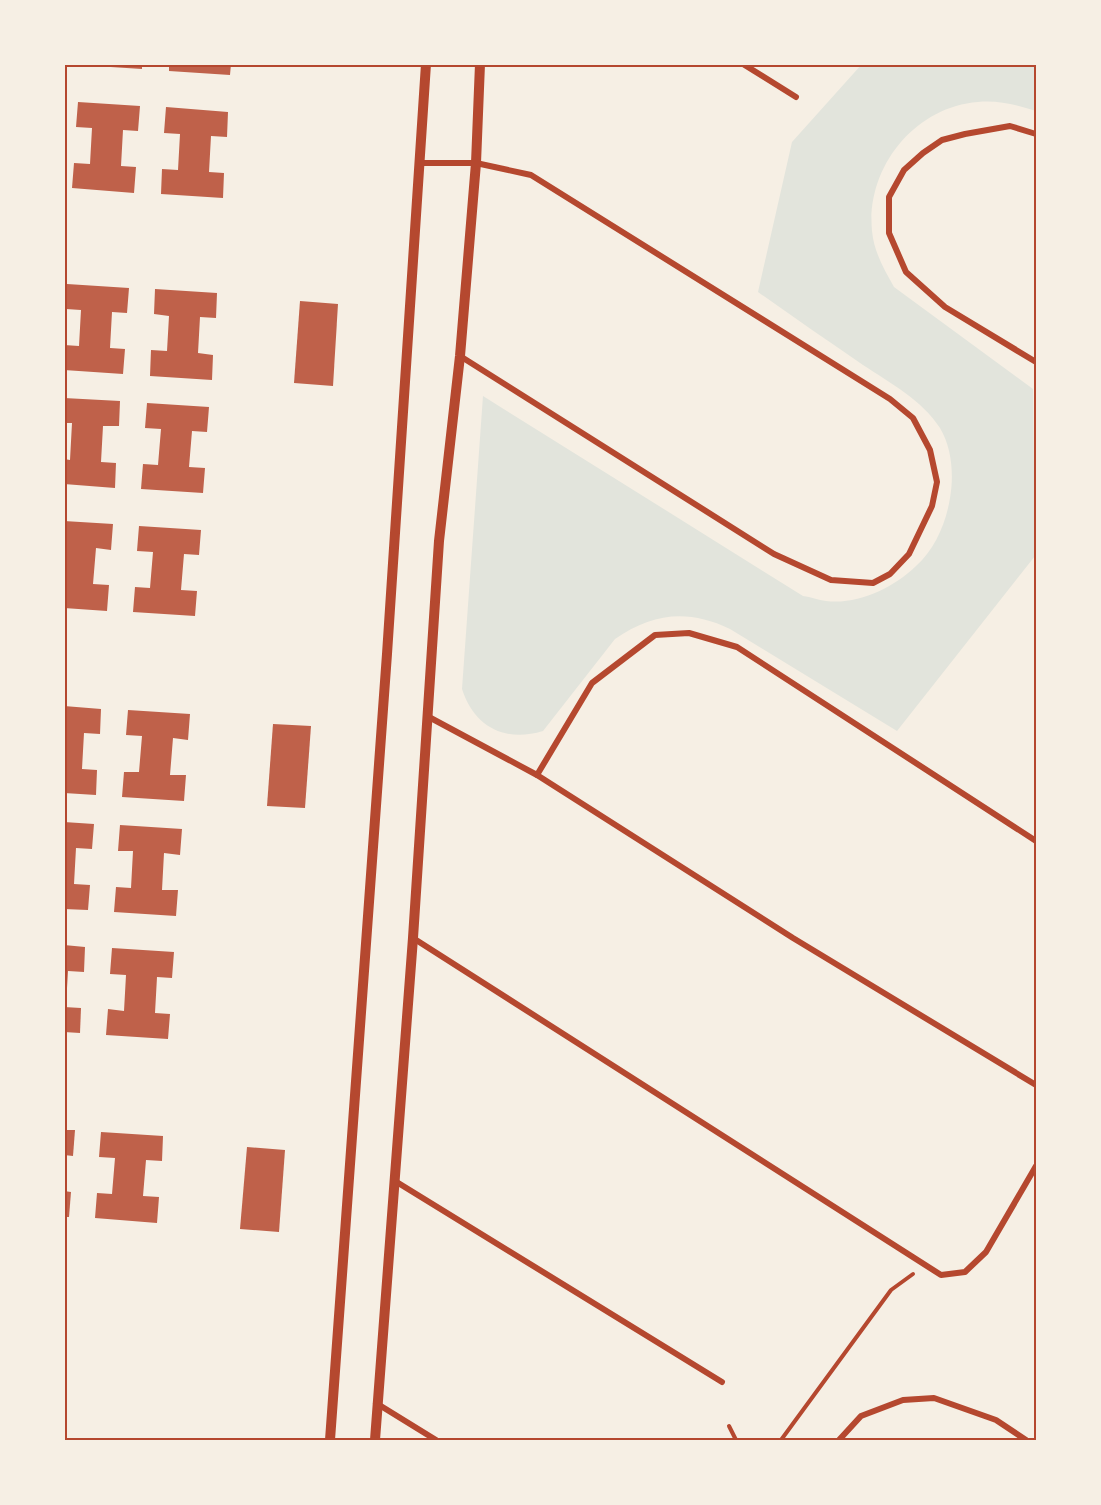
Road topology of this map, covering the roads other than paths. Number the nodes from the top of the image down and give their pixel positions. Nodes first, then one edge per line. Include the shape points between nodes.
1 (426, 64) edge
2 (480, 64) edge
3 (742, 64) edge
4 (796, 96) dead end
5 (1036, 134) edge
6 (419, 163) junction
7 (476, 163) junction
8 (460, 356) junction
9 (1036, 362) edge
10 (426, 716) junction
11 (537, 775) junction
12 (1036, 841) edge
13 (413, 938) junction
14 (1036, 1085) edge
15 (1036, 1166) edge
16 (395, 1181) junction
17 (722, 1382) dead end
18 (376, 1403) junction
19 (330, 1440) edge
20 (375, 1440) edge
21 (436, 1440) edge
22 (839, 1440) edge
23 (1026, 1440) edge

1 - 6 street
2 - 7 street
3 - 4 street
5 - 9 street via 1010,126 942,140 904,170 889,197 889,233 906,272 937,300
6 - 7 street
6 - 19 street
7 - 8 street
7 - 8 street via 531,175 890,399 913,418 930,450 937,482 932,506 909,554 890,574 873,583 831,580 774,554
8 - 10 street via 439,541
10 - 11 street
10 - 13 street
11 - 12 street via 592,683 655,635 689,633 737,646
11 - 14 street via 793,938
13 - 15 street via 941,1275 965,1272 986,1252
13 - 16 street
16 - 17 street
16 - 18 street
18 - 20 street
18 - 21 street
22 - 23 street via 861,1416 903,1400 934,1398 996,1420

